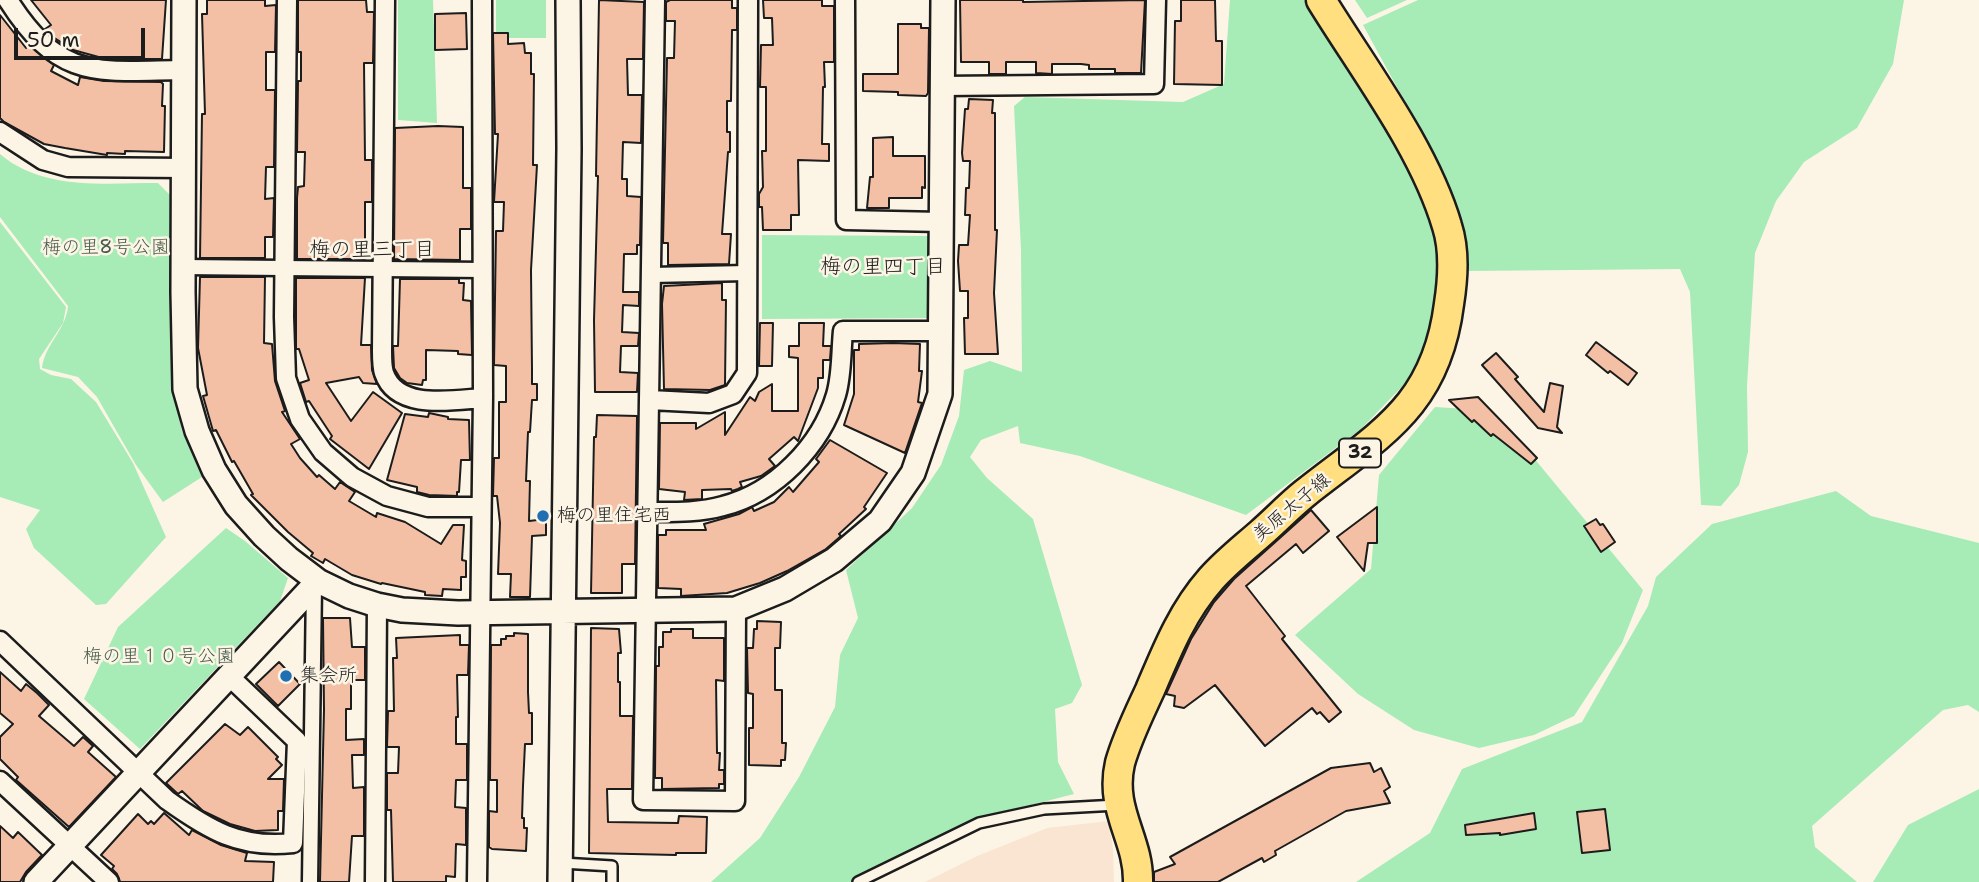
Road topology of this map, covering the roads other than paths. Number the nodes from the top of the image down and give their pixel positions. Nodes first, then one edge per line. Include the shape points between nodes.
1 (9, 0) edge
2 (184, 0) edge
3 (287, 0) edge
4 (385, 0) edge
5 (482, 0) edge
6 (568, 0) edge
7 (655, 0) edge
8 (748, 0) edge
9 (845, 0) edge
10 (943, 0) edge
11 (1156, 0) edge
12 (1321, 0) edge
13 (184, 70) junction
14 (942, 86) junction
15 (0, 132) edge
16 (185, 168) junction
17 (941, 222) junction
18 (183, 267) junction
19 (284, 269) junction
20 (383, 269) junction
21 (483, 270) junction
22 (747, 273) junction
23 (652, 275) junction
24 (940, 331) junction
25 (483, 398) junction
26 (650, 400) junction
27 (481, 507) junction
28 (648, 512) junction
29 (316, 583) junction
30 (377, 605) junction
31 (736, 609) junction
32 (647, 610) junction
33 (564, 611) junction
34 (480, 613) junction
35 (0, 641) edge
36 (229, 676) junction
37 (304, 741) junction
38 (138, 773) junction
39 (0, 781) edge
40 (1119, 805) junction
41 (302, 843) junction
42 (70, 846) junction
43 (560, 873) edge
44 (36, 882) edge
45 (109, 882) edge
46 (310, 882) edge
47 (376, 882) edge
48 (477, 882) edge
49 (612, 882) edge
50 (858, 882) edge
51 (1138, 882) edge

1 - 13 street via 37,38 72,64 116,71
2 - 13 street
3 - 19 street
4 - 20 street
5 - 21 street
6 - 33 street
7 - 23 street
8 - 22 street
9 - 17 street via 846,220
10 - 14 street
11 - 14 street via 1154,85
12 - 40 main road, 美原太子線 / 32 via 1434,186 1448,229 1452,264 1443,342 1422,389 1392,426 1235,555 1210,580 1176,628 1125,746 1118,780
13 - 16 street
14 - 17 street
15 - 16 street via 43,160 68,166
16 - 18 street
17 - 24 street
18 - 19 street
18 - 29 street via 186,389 197,431 236,505
19 - 20 street
19 - 27 street via 286,378 300,419 323,452 352,477 387,496 428,507
20 - 21 street
20 - 25 street via 384,374 399,393 421,401
21 - 25 street
22 - 23 street
22 - 26 street via 747,373 733,394 709,403
23 - 26 street
24 - 28 street via 843,331 837,394 815,442 774,484 724,506 683,513
24 - 31 street via 940,394 913,473 880,522 834,560 785,589
25 - 27 street
26 - 28 street
27 - 34 street
28 - 32 street
29 - 30 street
29 - 36 street
29 - 37 street
30 - 34 street
30 - 47 street
31 - 32 street
31 - 32 street via 735,801 643,800
32 - 33 street
33 - 34 street
33 - 43 street
34 - 48 street
35 - 38 street
36 - 37 street
36 - 38 street
37 - 41 street
38 - 41 street via 197,822 232,838 267,846
38 - 42 street
39 - 42 street
40 - 50 lane via 1044,809 979,823
40 - 51 main road, 美原太子線 / 32
41 - 46 street
42 - 44 street
42 - 45 street
43 - 49 lane via 612,866

